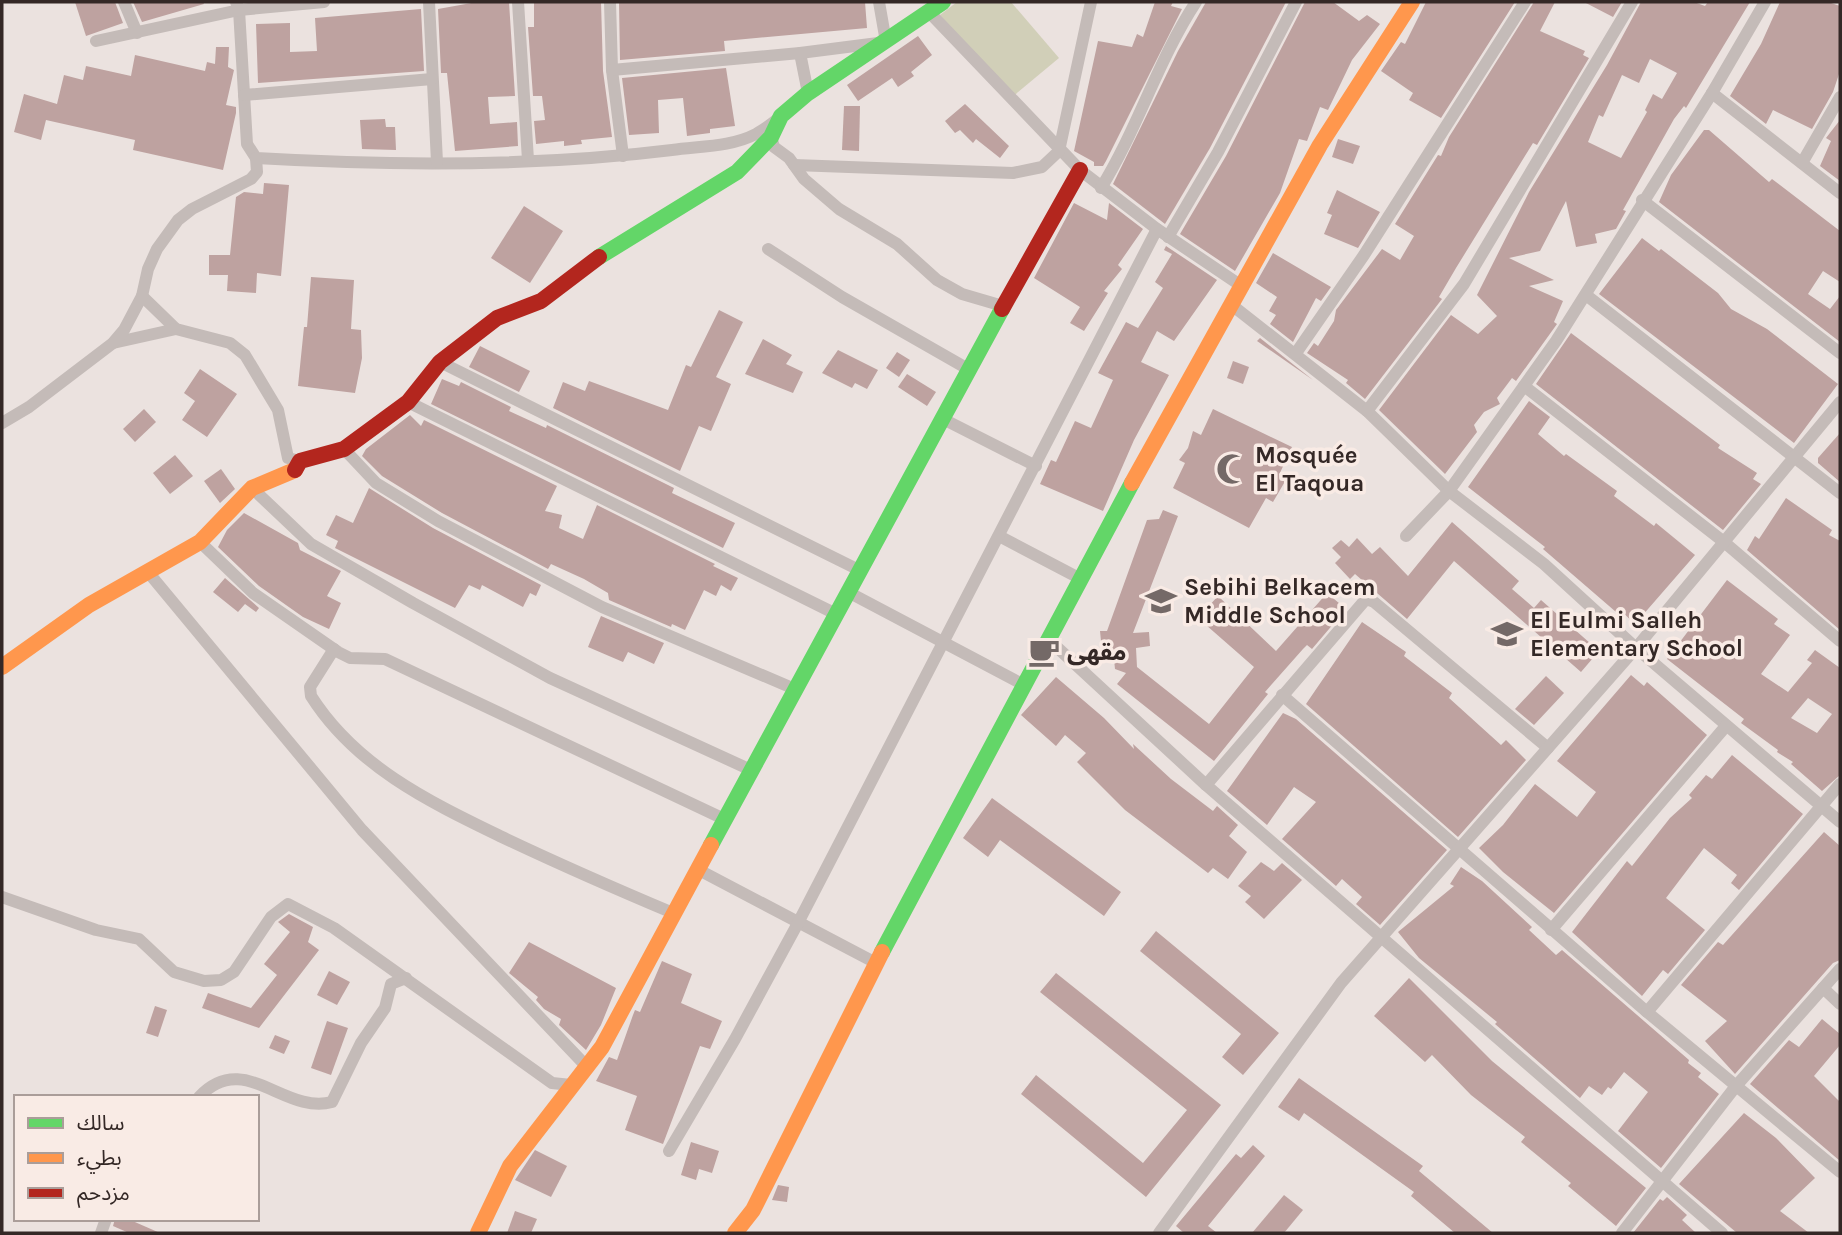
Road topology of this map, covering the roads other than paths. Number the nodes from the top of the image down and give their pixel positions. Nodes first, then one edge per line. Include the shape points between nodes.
1 (124, 2) edge
2 (324, 2) edge
3 (429, 2) edge
4 (518, 2) edge
5 (610, 2) edge
6 (879, 2) edge
7 (943, 2) edge
8 (1091, 2) edge
9 (1196, 2) edge
10 (1296, 2) edge
11 (1412, 2) edge
12 (1525, 2) edge
13 (1632, 2) edge
14 (1765, 2) edge
15 (237, 6) edge
16 (929, 12) junction
17 (137, 33) junction
18 (96, 41) dead end
19 (886, 42) junction
20 (800, 53) junction
21 (612, 69) junction
22 (432, 79) junction
23 (808, 93) junction
24 (1712, 93) junction
25 (244, 95) junction
26 (1840, 97) edge
27 (781, 116) junction
28 (771, 137) junction
29 (1059, 151) junction
30 (623, 156) junction
31 (256, 158) junction
32 (528, 160) junction
33 (437, 162) junction
34 (1802, 163) junction
35 (794, 165) junction
36 (1080, 170) junction
37 (1101, 188) junction
38 (1840, 194) edge
39 (1642, 200) junction
40 (1163, 233) junction
41 (768, 249) dead end
42 (1243, 287) junction
43 (1586, 295) junction
44 (142, 296) junction
45 (1003, 306) junction
46 (1233, 306) junction
47 (177, 329) junction
48 (113, 343) junction
49 (1840, 353) edge
50 (1296, 354) junction
51 (440, 362) junction
52 (968, 369) junction
53 (1524, 386) junction
54 (408, 402) junction
55 (1840, 402) edge
56 (1367, 411) junction
57 (943, 419) junction
58 (2, 423) edge
59 (344, 449) junction
60 (1795, 457) junction
61 (300, 461) junction
62 (1036, 466) junction
63 (252, 488) junction
64 (1449, 491) junction
65 (1840, 493) edge
66 (999, 536) junction
67 (1406, 536) dead end
68 (200, 542) junction
69 (1724, 542) junction
70 (859, 570) junction
71 (148, 572) junction
72 (1079, 578) junction
73 (848, 592) junction
74 (836, 614) junction
75 (1048, 639) junction
76 (943, 640) junction
77 (1840, 641) edge
78 (1636, 648) junction
79 (334, 649) junction
80 (2, 667) edge
81 (1024, 685) junction
82 (797, 690) junction
83 (1282, 695) junction
84 (1726, 726) junction
85 (1548, 748) junction
86 (751, 771) junction
87 (1840, 784) edge
88 (1206, 786) junction
89 (1822, 806) junction
90 (723, 819) junction
91 (1840, 822) edge
92 (1459, 850) junction
93 (697, 869) junction
94 (2, 897) edge
95 (673, 913) junction
96 (798, 923) junction
97 (1551, 930) junction
98 (1382, 937) junction
99 (876, 963) junction
100 (1840, 969) edge
101 (406, 978) junction
102 (1823, 988) junction
103 (1840, 1004) edge
104 (1647, 1012) junction
105 (588, 1068) junction
106 (570, 1085) junction
107 (1736, 1086) junction
108 (201, 1095) edge
109 (669, 1151) dead end
110 (1840, 1172) edge
111 (1662, 1181) junction
112 (743, 1230) edge
113 (478, 1233) edge
114 (1159, 1233) edge
115 (1622, 1233) edge
116 (1722, 1233) edge

1 - 17 street
2 - 15 street
3 - 22 street
4 - 32 street
5 - 21 street
6 - 19 street
7 - 16 street
8 - 29 street
9 - 37 street
10 - 40 street via 1218,152
11 - 42 street via 1320,145
12 - 50 street
13 - 56 street via 1464,284
14 - 24 street
15 - 17 street
15 - 25 street
16 - 19 street
16 - 29 street
17 - 18 street
19 - 20 street
19 - 23 street
20 - 21 street
20 - 23 street
21 - 30 street
22 - 25 street
22 - 33 street
23 - 27 street
24 - 34 street
24 - 39 street
25 - 31 street via 247,144
26 - 34 street
27 - 28 street
27 - 30 street via 757,134 736,141
28 - 35 street
28 - 51 street via 737,172 701,197 598,258 541,301 497,318
29 - 35 street via 1042,167 1013,173
29 - 36 street
30 - 32 street
31 - 33 street
31 - 44 street via 257,172 251,179 178,220 157,249
32 - 33 street
34 - 38 street
35 - 45 street via 814,191 898,244 937,280 962,295
36 - 37 street
36 - 45 street
37 - 40 street
39 - 43 street
39 - 49 street
40 - 42 street
40 - 62 street
41 - 52 street
42 - 46 street
43 - 53 street
43 - 60 street
44 - 47 street
44 - 48 street
45 - 52 street
46 - 50 street
46 - 72 street
47 - 48 street
47 - 61 street via 230,343 245,355 278,410 288,458
48 - 58 street
50 - 56 street
51 - 54 street
51 - 70 street
52 - 57 street
53 - 64 street
53 - 69 street
54 - 59 street
54 - 74 street
55 - 60 street
56 - 64 street
57 - 62 street
57 - 70 street
59 - 61 street
59 - 82 street via 376,483 438,521 602,607
60 - 65 street
60 - 69 street
61 - 63 street via 294,473
62 - 66 street
63 - 68 street
63 - 86 street via 312,544 412,603 550,678
64 - 67 street
64 - 78 street via 1544,564
66 - 72 street
66 - 76 street
68 - 71 street
68 - 79 street via 253,593
69 - 77 street
69 - 78 street
70 - 73 street
71 - 80 street via 89,605
71 - 105 street via 362,830
72 - 75 street
73 - 74 street
73 - 76 street
74 - 82 street
75 - 81 street
75 - 88 street
76 - 81 street
76 - 96 street
78 - 84 street
78 - 85 street
79 - 90 street via 350,658 385,659
79 - 95 street via 310,687 311,696 374,767 447,810
81 - 99 street
82 - 86 street
83 - 85 street via 1362,601 1370,599
83 - 88 street
83 - 92 street
84 - 89 street
84 - 97 street
85 - 92 street
86 - 90 street
87 - 89 street
88 - 98 street
89 - 91 street
89 - 104 street
90 - 93 street
92 - 97 street
92 - 98 street
93 - 95 street
93 - 96 street
94 - 101 street via 96,930 139,939 174,972 204,981 234,972 271,917 288,904 334,928
95 - 105 street
96 - 99 street
96 - 109 street
97 - 104 street
98 - 111 street
98 - 114 street via 1310,1025
99 - 112 street
100 - 102 street
101 - 106 street via 552,1083
101 - 108 street via 391,984 385,1008 361,1043 332,1102 313,1104 241,1078 217,1082
102 - 103 street
102 - 107 street
104 - 107 street
105 - 106 street
106 - 113 street via 505,1170
107 - 110 street
107 - 111 street
111 - 115 street
111 - 116 street

